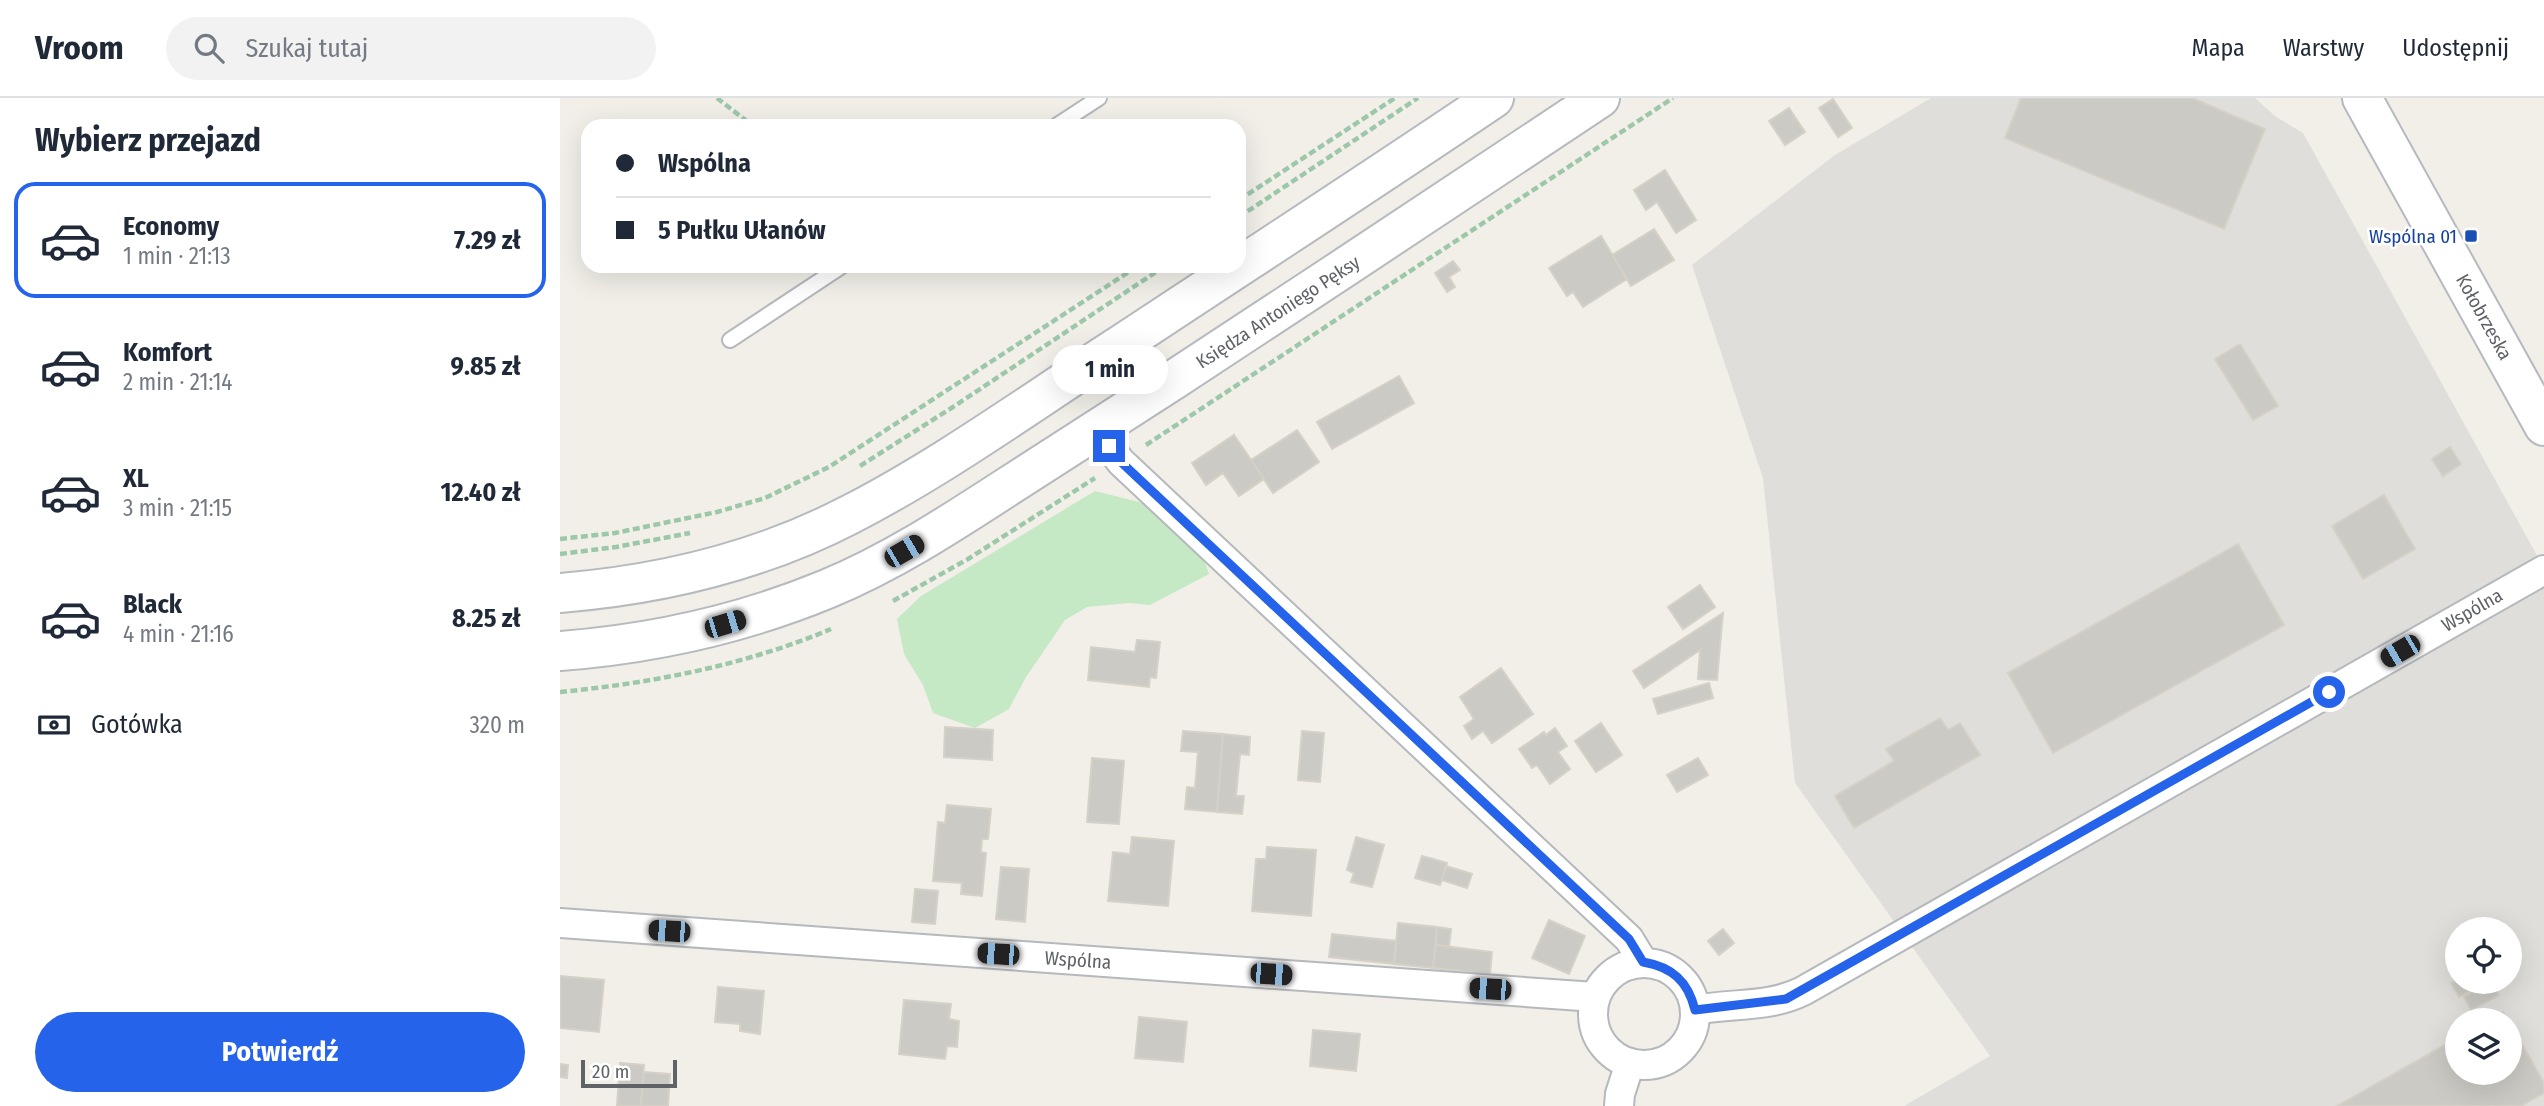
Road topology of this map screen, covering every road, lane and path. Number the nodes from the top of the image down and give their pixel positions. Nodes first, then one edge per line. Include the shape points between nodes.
1 (717, 98) edge
2 (1099, 98) edge
3 (1395, 98) edge
4 (1418, 98) edge
5 (1494, 98) edge
6 (1600, 98) edge
7 (2362, 98) edge
8 (745, 119) edge
9 (1067, 119) edge
10 (1246, 195) edge
11 (1246, 212) edge
12 (1246, 262) edge
13 (831, 273) edge
14 (1127, 273) edge
15 (1154, 273) edge
16 (1229, 273) edge
17 (730, 340) dead end
18 (2544, 426) edge
19 (1096, 430) junction
20 (852, 471) dead end
21 (696, 532) dead end
22 (560, 539) edge
23 (560, 554) edge
24 (2544, 570) edge
25 (560, 593) edge
26 (560, 651) edge
27 (560, 923) edge
28 (1643, 962) junction
29 (1595, 997) junction
30 (1695, 1010) junction
31 (1630, 1063) junction
32 (1619, 1106) edge

1 - 8 path
2 - 9 lane
3 - 10 path
4 - 11 path
5 - 12 main road
6 - 19 main road, Księdza Antoniego Pęksy
7 - 18 main road, Kołobrzeska
13 - 17 lane
14 - 22 path via 797,484 717,512
15 - 20 path
16 - 25 main road via 1027,406 848,516 699,571
19 - 26 main road, Księdza Antoniego Pęksy via 940,530 830,588 666,638
19 - 28 street via 1121,462 1629,939
21 - 23 path
24 - 30 street, Wspólna via 1794,995 1763,1004
27 - 29 street, Wspólna
28 - 29 street via 1614,972
28 - 30 street via 1665,968 1683,981
29 - 31 street via 1592,1013 1599,1037 1615,1055
30 - 31 street via 1687,1040 1676,1053 1662,1061
31 - 32 street

